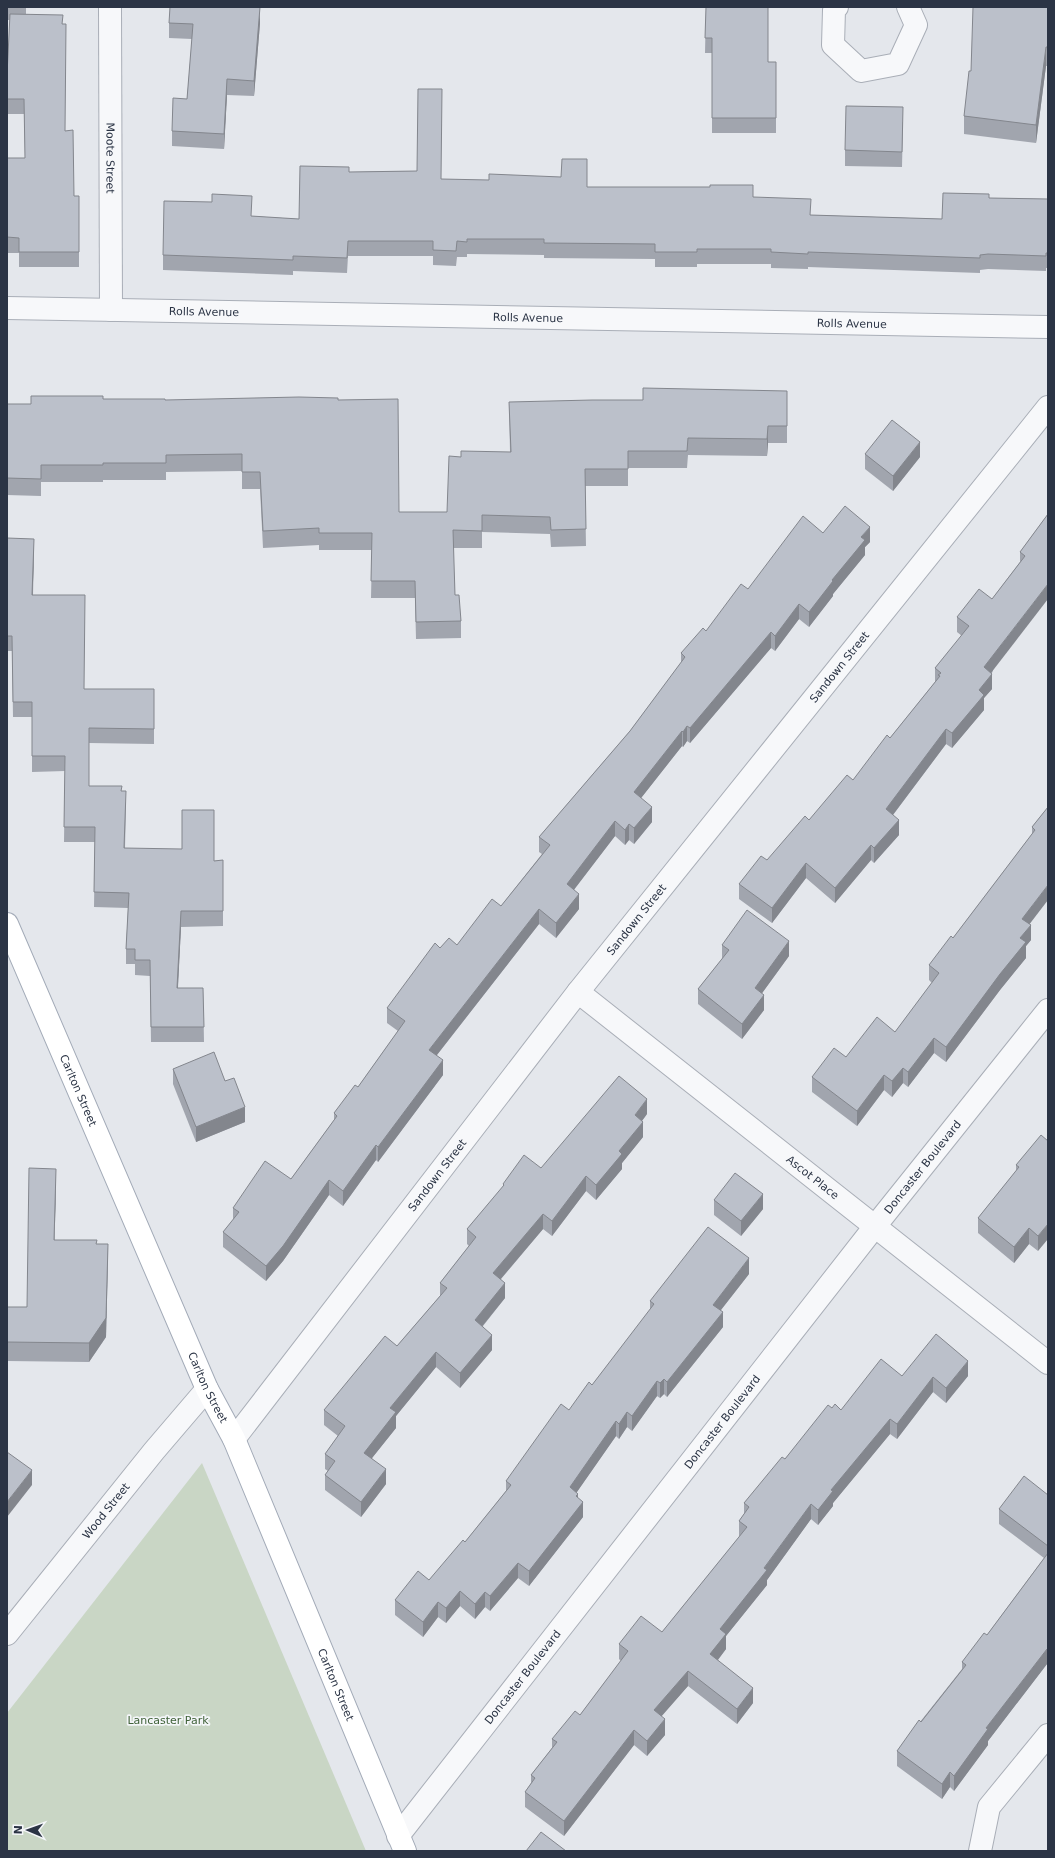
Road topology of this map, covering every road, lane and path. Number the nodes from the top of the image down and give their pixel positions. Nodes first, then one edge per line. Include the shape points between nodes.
1 (110, 7) edge
2 (837, 7) edge
3 (908, 7) edge
4 (7, 308) edge
5 (111, 310) junction
6 (1048, 327) edge
7 (1048, 407) edge
8 (7, 924) edge
9 (578, 992) junction
10 (1048, 1010) edge
11 (876, 1226) junction
12 (1048, 1363) edge
13 (207, 1390) junction
14 (234, 1439) junction
15 (7, 1634) edge
16 (1048, 1736) edge
17 (402, 1843) edge
18 (980, 1851) edge

1 - 5 street, Moote Street
2 - 3 street via 834,10 833,45 860,71 898,64 916,26
4 - 5 street, Rolls Avenue
5 - 6 street, Rolls Avenue
7 - 9 street, Sandown Street
8 - 13 main road, Carlton Street
9 - 11 street, Ascot Place
9 - 14 street, Sandown Street
10 - 11 street, Doncaster Boulevard
11 - 12 street, Ascot Place
11 - 17 street, Doncaster Boulevard
13 - 14 main road, Carlton Street
13 - 15 street, Wood Street via 154,1451
14 - 17 main road, Carlton Street
16 - 18 street via 989,1807

